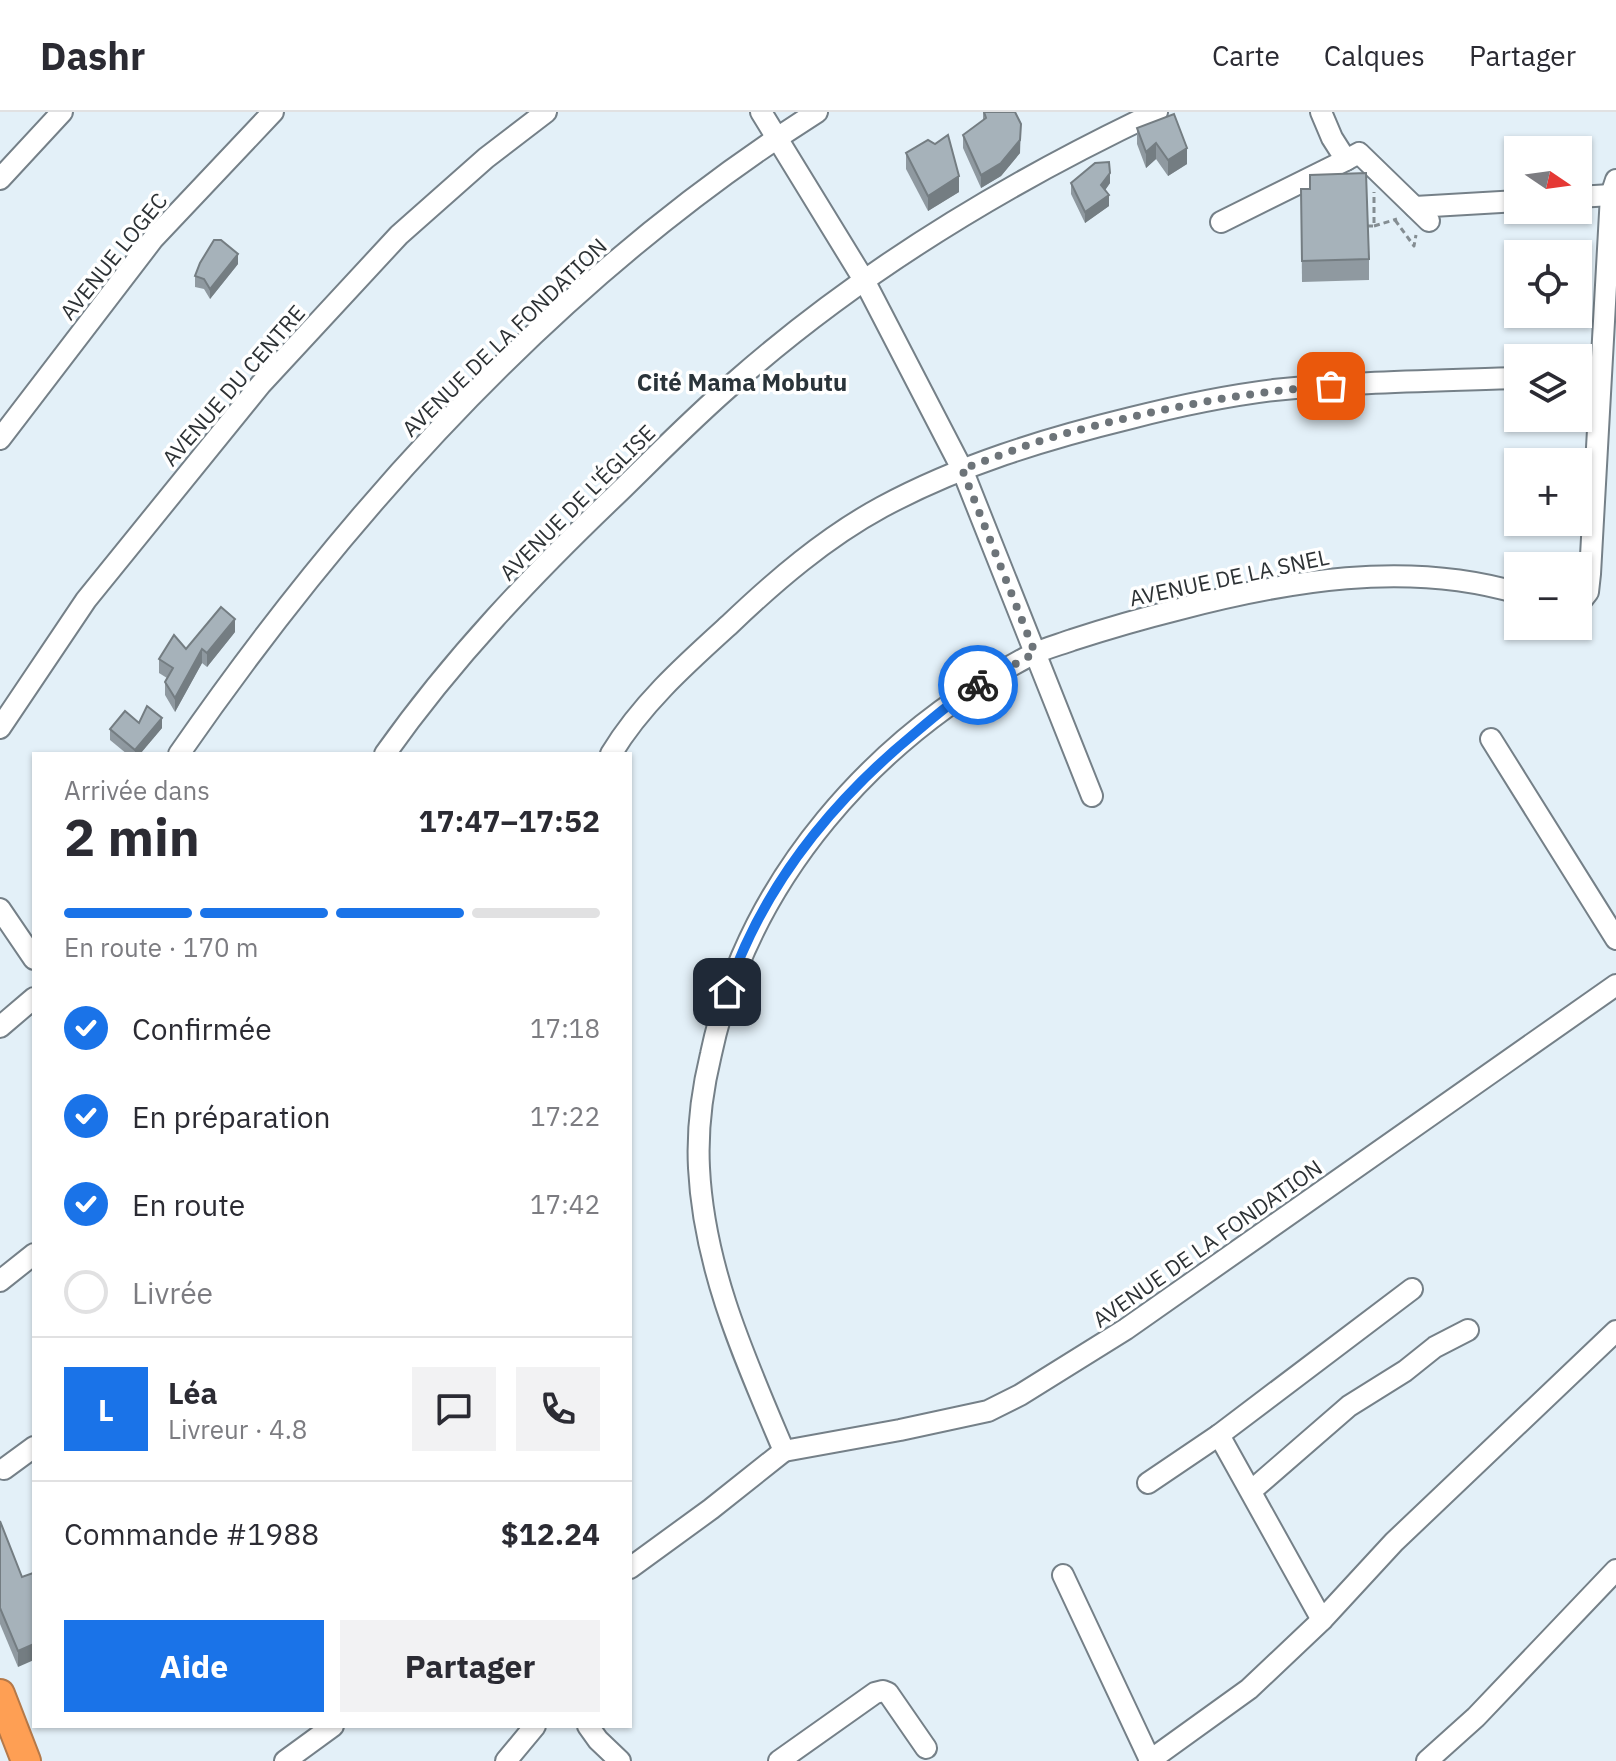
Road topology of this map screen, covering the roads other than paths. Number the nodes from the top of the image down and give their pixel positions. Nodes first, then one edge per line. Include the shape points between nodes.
1 (62, 112) edge
2 (273, 112) edge
3 (546, 112) edge
4 (761, 112) edge
5 (817, 112) edge
6 (1157, 112) edge
7 (1321, 112) edge
8 (777, 137) junction
9 (1346, 160) junction
10 (0, 179) edge
11 (1614, 188) edge
12 (1592, 194) edge
13 (1504, 203) edge
14 (1221, 222) dead end
15 (864, 280) junction
16 (1504, 378) edge
17 (0, 439) edge
18 (962, 469) junction
19 (1591, 552) edge
20 (1504, 589) edge
21 (1035, 653) junction
22 (0, 728) edge
23 (1491, 739) dead end
24 (180, 752) edge
25 (386, 752) edge
26 (612, 752) edge
27 (1092, 796) dead end
28 (0, 909) edge
29 (1616, 939) edge
30 (32, 955) edge
31 (1616, 985) edge
32 (32, 1000) edge
33 (0, 1027) edge
34 (32, 1256) edge
35 (0, 1281) edge
36 (1412, 1289) dead end
37 (1468, 1330) dead end
38 (1616, 1331) edge
39 (1219, 1435) junction
40 (32, 1448) edge
41 (784, 1451) junction
42 (4, 1469) dead end
43 (1148, 1483) dead end
44 (1251, 1491) junction
45 (632, 1566) edge
46 (1616, 1570) edge
47 (1063, 1575) dead end
48 (1322, 1620) junction
49 (0, 1694) edge
50 (330, 1728) edge
51 (533, 1728) edge
52 (589, 1728) edge
53 (926, 1748) dead end
54 (26, 1761) edge
55 (285, 1761) edge
56 (506, 1761) edge
57 (620, 1761) edge
58 (779, 1761) edge
59 (1150, 1761) edge
60 (1427, 1761) edge

1 - 10 street
2 - 17 street, AVENUE LOGEC via 153,239
3 - 22 street, AVENUE DU CENTRE via 399,235 261,384 86,600
4 - 8 street
5 - 8 street, AVENUE DE LA FONDATION
6 - 15 street, AVENUE DE L'ÉGLISE via 995,196
7 - 9 street
8 - 15 street
8 - 24 street, AVENUE DE LA FONDATION via 639,241 440,427 286,608
9 - 13 street via 1359,153 1424,216
9 - 14 street
11 - 12 street
11 - 19 street
15 - 18 street
15 - 25 street, AVENUE DE L'ÉGLISE via 736,380 579,531 475,638
16 - 18 street via 1222,397 1058,435
18 - 21 street
18 - 26 street via 880,508 823,544 677,673
20 - 21 street, AVENUE DE LA SNEL via 1410,575 1345,578 1199,604
21 - 27 street
21 - 41 street, AVENUE DE LA SNEL via 961,695 882,760 818,828 763,909 737,962 717,1022 700,1115 699,1168 707,1235 723,1301
23 - 29 street
28 - 30 street
31 - 41 street, AVENUE DE LA FONDATION via 1126,1329 1020,1395 988,1411
32 - 33 street
34 - 35 street
36 - 39 street
37 - 44 street via 1349,1406
38 - 48 street via 1394,1542
39 - 43 street
39 - 44 street
40 - 42 street
41 - 45 street
44 - 48 street
46 - 60 street
47 - 59 street
48 - 59 street via 1249,1689
49 - 54 highway
50 - 55 street
51 - 56 street
52 - 57 street
53 - 58 street via 883,1691

